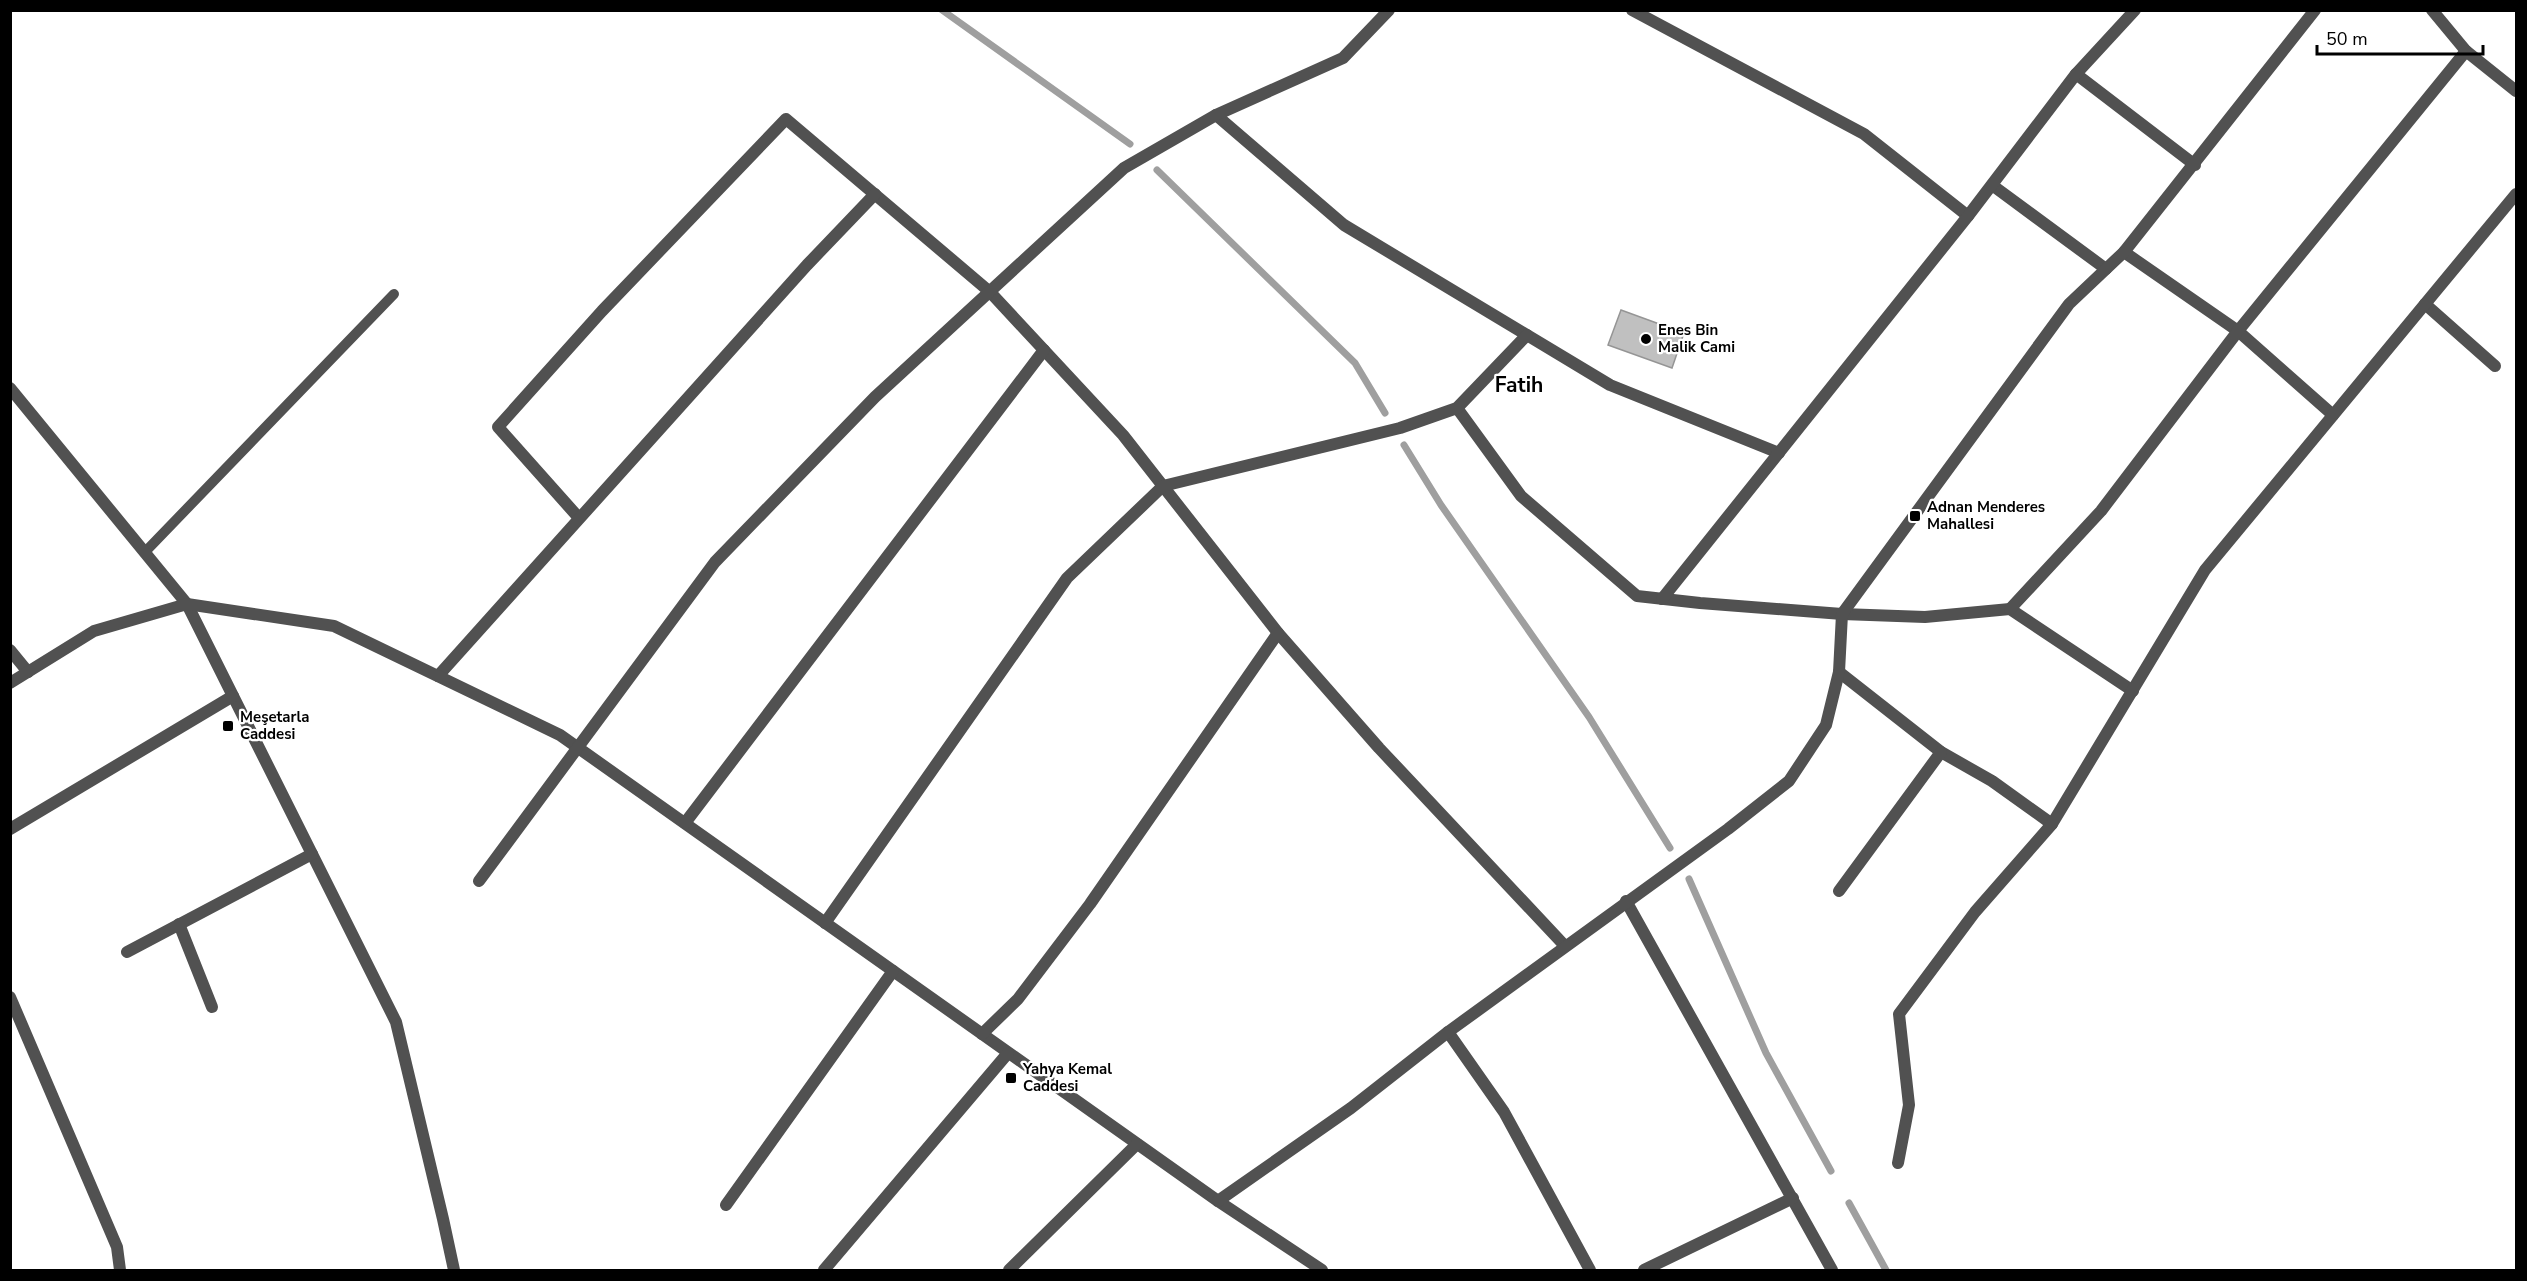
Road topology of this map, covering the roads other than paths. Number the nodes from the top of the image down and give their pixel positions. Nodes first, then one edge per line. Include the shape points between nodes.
1 (1389, 10) edge
2 (1632, 10) edge
3 (2135, 10) edge
4 (2315, 10) edge
5 (2432, 10) edge
6 (2466, 51) junction
7 (2076, 74) junction
8 (2517, 91) edge
9 (1216, 116) junction
10 (2195, 165) junction
11 (1992, 185) junction
12 (875, 194) junction
13 (2517, 195) edge
14 (1968, 216) junction
15 (2124, 252) junction
16 (2106, 269) junction
17 (990, 292) junction
18 (394, 294) dead end
19 (2425, 304) junction
20 (2238, 331) junction
21 (1527, 335) junction
22 (1044, 350) junction
23 (2495, 366) dead end
24 (10, 388) edge
25 (1457, 408) junction
26 (2333, 415) junction
27 (1779, 453) junction
28 (1163, 486) junction
29 (579, 518) junction
30 (145, 552) junction
31 (1662, 599) junction
32 (187, 604) junction
33 (2010, 609) junction
34 (1842, 614) junction
35 (1278, 633) junction
36 (10, 650) edge
37 (28, 672) junction
38 (1839, 672) junction
39 (438, 676) junction
40 (10, 682) edge
41 (2133, 691) junction
42 (233, 696) junction
43 (577, 747) junction
44 (1941, 752) junction
45 (685, 823) junction
46 (2052, 824) junction
47 (10, 829) edge
48 (312, 854) junction
49 (480, 881) dead end
50 (1839, 891) dead end
51 (1626, 901) junction
52 (825, 923) junction
53 (179, 924) junction
54 (1566, 946) junction
55 (127, 952) dead end
56 (893, 971) junction
57 (10, 997) edge
58 (212, 1007) dead end
59 (1448, 1032) junction
60 (982, 1034) junction
61 (1008, 1053) junction
62 (1137, 1144) junction
63 (1898, 1163) dead end
64 (1793, 1198) junction
65 (1218, 1201) junction
66 (726, 1205) dead end
67 (120, 1270) edge
68 (454, 1270) edge
69 (824, 1270) edge
70 (1009, 1270) edge
71 (1322, 1270) edge
72 (1590, 1270) edge
73 (1644, 1270) edge
74 (1832, 1270) edge

1 - 9 street via 1343,58
2 - 14 street via 1864,134
3 - 7 street
4 - 10 street
5 - 6 street
6 - 8 street
6 - 20 street
7 - 10 street
7 - 11 street
9 - 17 street via 1124,168
9 - 21 street via 1344,225
10 - 15 street
11 - 14 street
11 - 16 street
12 - 17 street
12 - 29 street
12 - 29 street via 786,118 602,311 498,427
13 - 19 street
14 - 27 street
15 - 16 street
15 - 20 street
16 - 34 street via 2069,304
17 - 22 street
17 - 43 street via 875,397 715,562
18 - 30 lane
19 - 23 street
19 - 26 street
20 - 26 street
20 - 33 street via 2101,511
21 - 25 street
21 - 27 street via 1610,385
22 - 28 street via 1123,435
22 - 45 street
24 - 30 street
25 - 28 street via 1400,428
25 - 31 street via 1521,496 1637,596
26 - 41 street via 2205,570
27 - 31 street
28 - 35 street
28 - 52 street via 1067,578
29 - 39 street
30 - 32 street
31 - 34 street
32 - 37 street via 94,631
32 - 39 street via 334,626
32 - 42 street
33 - 34 street via 1925,617
33 - 41 street
34 - 38 street
35 - 54 street via 1379,748
35 - 60 street via 1083,913 1018,999
36 - 37 street
37 - 40 street
38 - 44 street
38 - 51 street via 1826,725 1790,781
39 - 43 street
41 - 46 street
42 - 47 street
42 - 48 street
43 - 45 street
43 - 49 street
44 - 46 street via 1992,781
44 - 50 street
45 - 52 street
46 - 63 street via 1975,912 1899,1014 1909,1105
48 - 53 street
48 - 68 street via 396,1022
51 - 54 street
51 - 64 street
52 - 56 street
53 - 55 street
53 - 58 street
54 - 59 street
56 - 60 street
56 - 66 street
57 - 67 street via 117,1247
59 - 65 street via 1351,1108
59 - 72 street via 1504,1112
60 - 61 street
61 - 62 street
61 - 69 street
62 - 65 street
62 - 70 street
64 - 73 street
64 - 74 street
65 - 71 street

